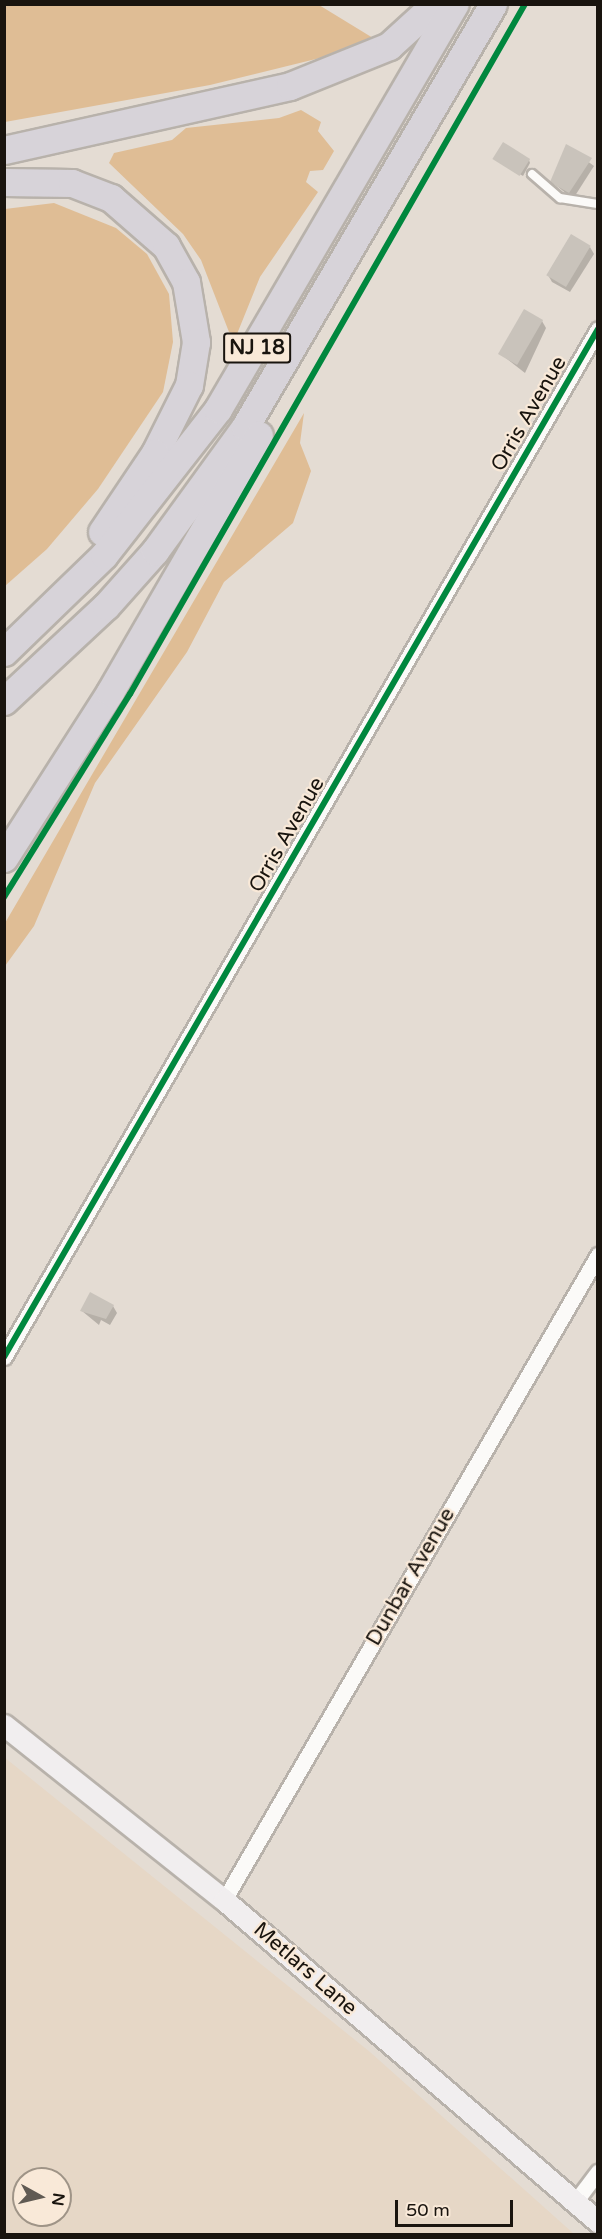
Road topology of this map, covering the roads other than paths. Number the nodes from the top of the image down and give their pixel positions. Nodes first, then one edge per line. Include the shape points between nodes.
1 (435, 4) edge
2 (455, 4) edge
3 (493, 4) edge
4 (4, 150) edge
5 (400, 165) junction
6 (532, 174) dead end
7 (4, 182) edge
8 (597, 204) edge
9 (597, 329) edge
10 (4, 647) edge
11 (4, 652) edge
12 (4, 701) edge
13 (4, 858) edge
14 (597, 1255) edge
15 (4, 1357) edge
16 (4, 1725) edge
17 (224, 1900) junction
18 (597, 2172) edge
19 (575, 2202) junction
20 (597, 2222) edge

1 - 4 highway via 389,46 290,86
2 - 11 highway, NJ 18 via 218,409 104,555
3 - 5 highway, NJ 18
5 - 12 highway, NJ 18 via 276,378 198,495 106,606
5 - 13 highway via 325,319 171,591
6 - 8 lane via 566,201
7 - 10 highway via 72,183 111,198 142,220 186,282 196,342 189,385 155,453 91,548
9 - 15 street, Orris Avenue
14 - 17 street, Dunbar Avenue
16 - 17 main road, Metlars Lane
17 - 19 main road, Metlars Lane
18 - 19 street
19 - 20 main road, Metlars Lane

